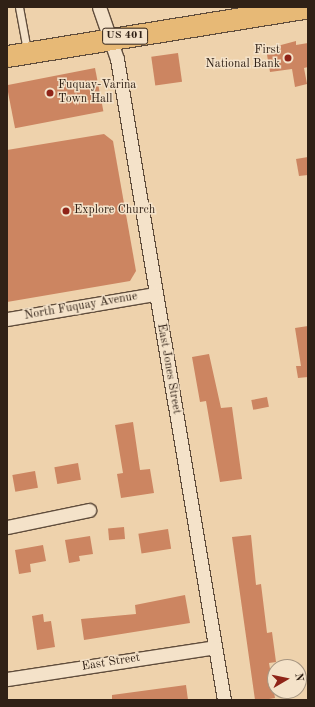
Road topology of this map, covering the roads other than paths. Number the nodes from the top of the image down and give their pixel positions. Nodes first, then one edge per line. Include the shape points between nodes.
1 (19, 7) edge
2 (99, 7) edge
3 (308, 7) edge
4 (261, 11) edge
5 (109, 39) junction
6 (27, 52) junction
7 (7, 56) edge
8 (155, 294) junction
9 (7, 319) edge
10 (89, 510) dead end
11 (7, 527) edge
12 (215, 647) junction
13 (7, 679) edge
14 (224, 700) edge

1 - 6 lane
2 - 5 street, East Jones Street
3 - 4 main road, US 401
4 - 5 main road, US 401
5 - 6 main road, US 401
5 - 8 street, East Jones Street via 117,59
6 - 7 main road, US 401
8 - 9 street, North Fuquay Avenue
8 - 12 street, East Jones Street
10 - 11 street
12 - 13 street, East Street
12 - 14 street, East Jones Street

